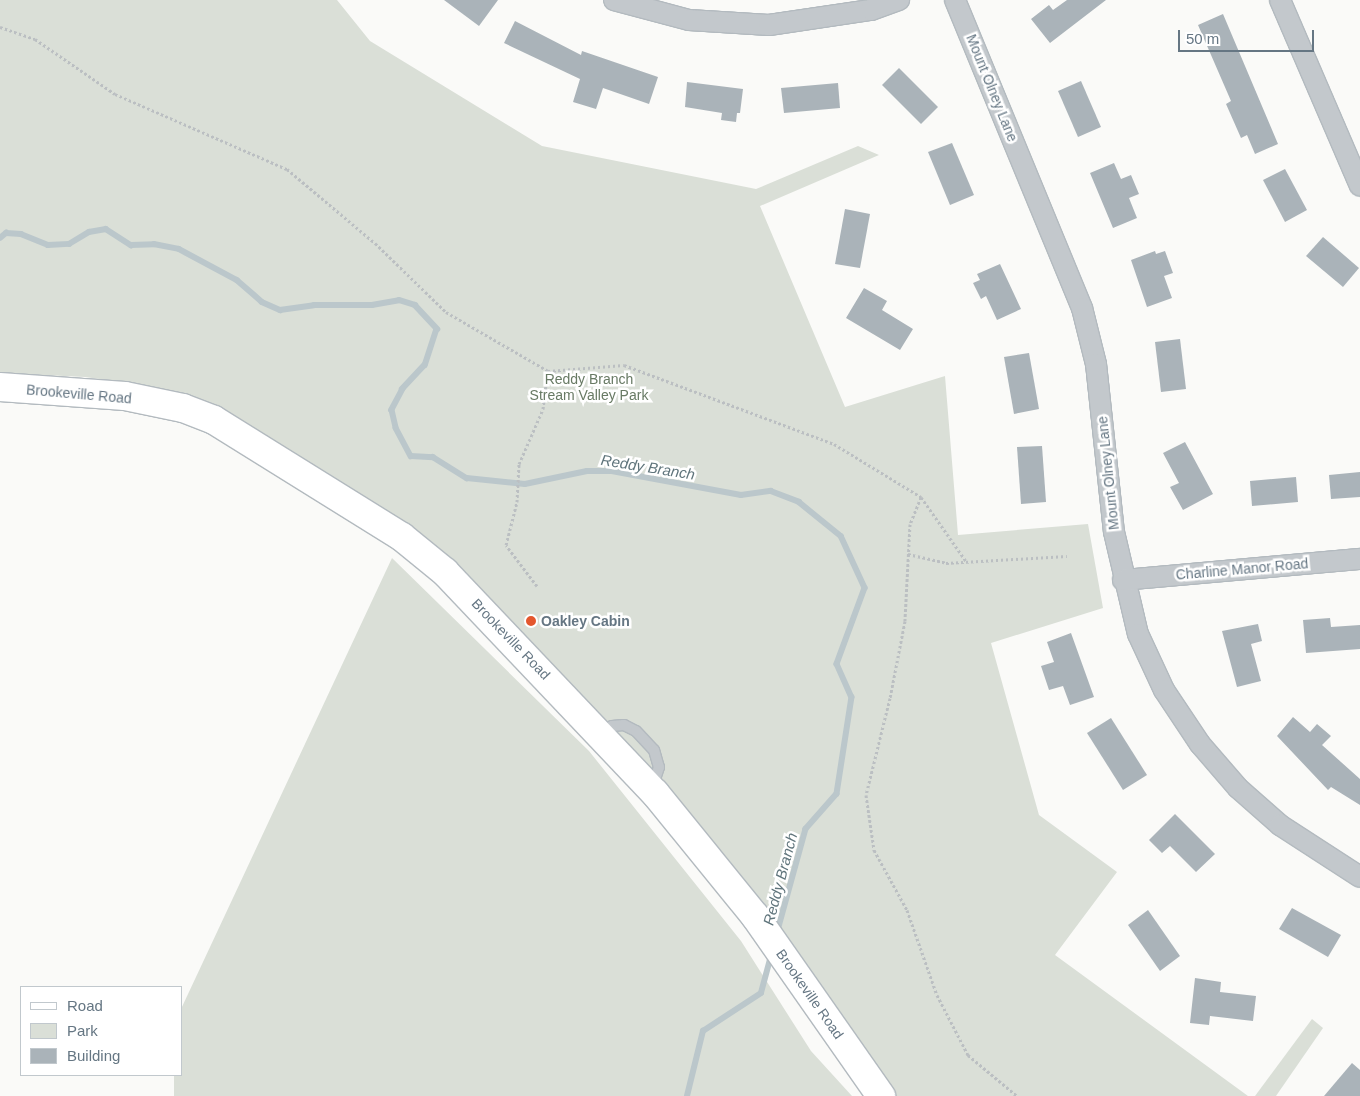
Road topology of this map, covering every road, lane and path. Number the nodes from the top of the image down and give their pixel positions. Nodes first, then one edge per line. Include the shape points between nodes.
1 (614, 0) edge
2 (899, 0) edge
3 (955, 0) edge
4 (1280, 0) edge
5 (0, 27) edge
6 (1360, 186) edge
7 (548, 371) junction
8 (0, 388) edge
9 (921, 497) junction
10 (908, 554) junction
11 (1067, 556) dead end
12 (1360, 559) edge
13 (967, 562) junction
14 (1123, 580) junction
15 (537, 586) dead end
16 (1360, 877) edge
17 (881, 1096) edge
18 (1017, 1096) edge

1 - 2 street via 688,20 769,25 872,10
3 - 14 street, Mount Olney Lane via 1082,308 1096,364 1114,532
4 - 6 street
5 - 7 path via 35,39 115,94 287,169 375,243 446,312
7 - 9 path via 624,365 834,444
7 - 15 path via 543,409 518,471 517,495 506,545
8 - 17 street, Brookeville Road via 125,396 183,408 214,420 402,537 446,572 651,789 755,916
9 - 10 path via 910,524
9 - 13 path
10 - 13 path via 946,563
10 - 18 path via 905,620 866,795 874,850 908,910 937,995 968,1055
11 - 13 path
12 - 14 street, Charline Manor Road
14 - 16 street, Mount Olney Lane via 1138,634 1164,690 1200,744 1238,788 1280,825

